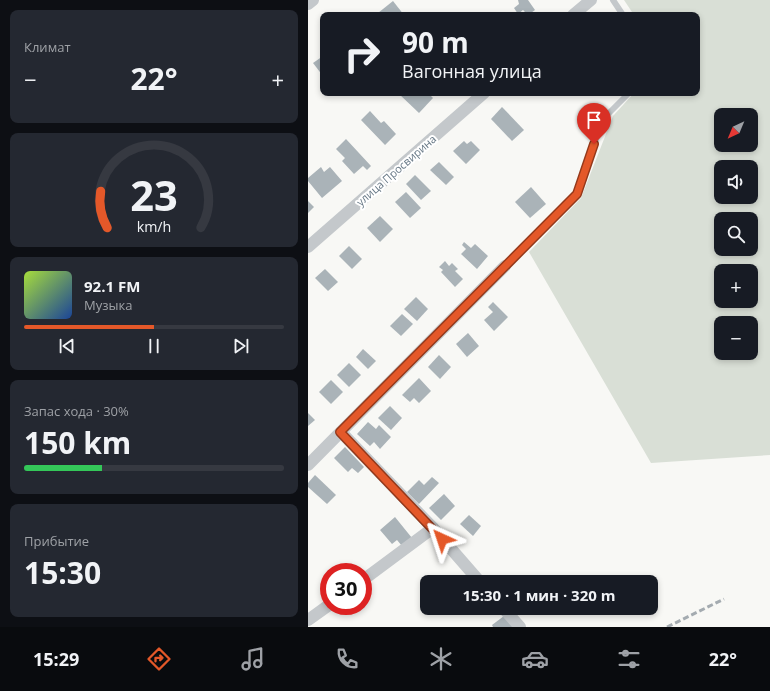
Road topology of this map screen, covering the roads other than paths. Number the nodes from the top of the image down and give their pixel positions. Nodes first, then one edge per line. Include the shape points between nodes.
1 (313, 0) edge
2 (591, 0) edge
3 (613, 0) edge
4 (308, 4) edge
5 (577, 12) edge
6 (620, 12) edge
7 (481, 96) edge
8 (626, 96) edge
9 (308, 247) edge
10 (505, 266) joint
11 (340, 432) junction
12 (308, 465) edge
13 (433, 528) junction
14 (372, 573) edge
15 (474, 575) edge
16 (320, 611) edge
17 (509, 615) edge
18 (308, 620) edge
19 (520, 627) edge

1 - 4 street
2 - 5 street
3 - 6 lane
7 - 9 street, улица Просвирина
8 - 10 lane via 603,119 577,194
10 - 11 street
11 - 12 street
11 - 13 street
13 - 14 street
13 - 15 street
16 - 18 street
17 - 19 street

